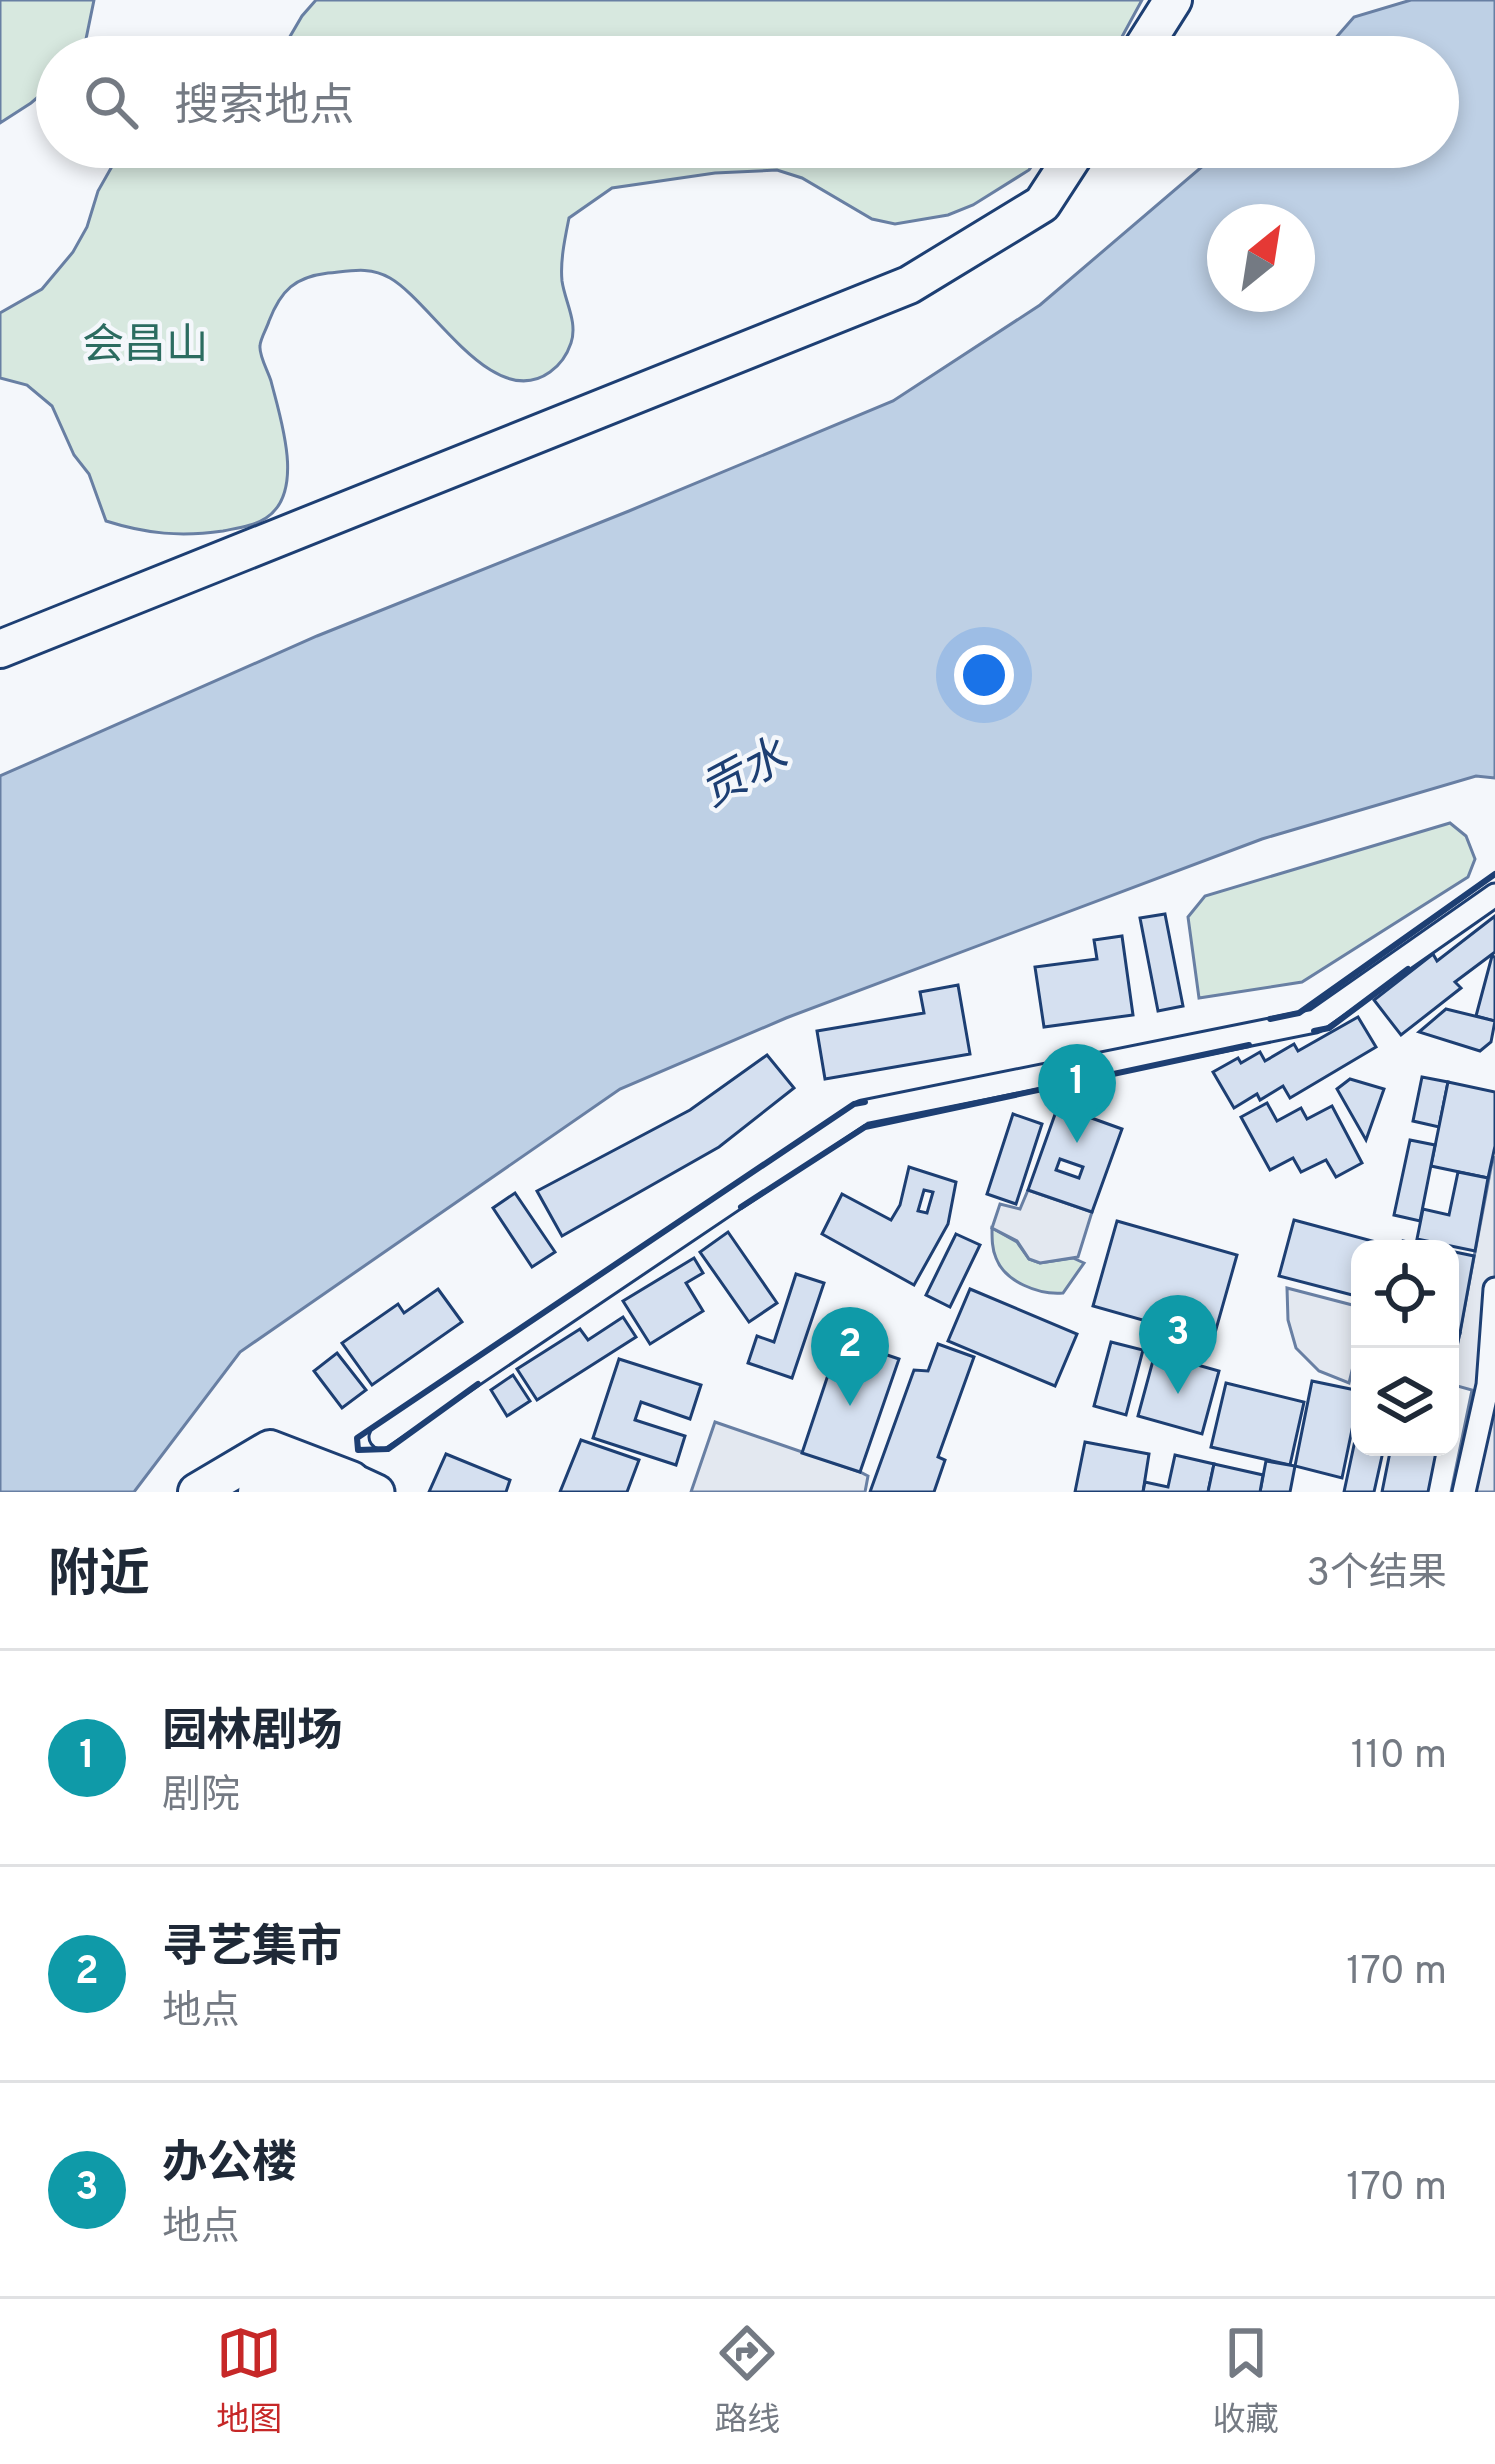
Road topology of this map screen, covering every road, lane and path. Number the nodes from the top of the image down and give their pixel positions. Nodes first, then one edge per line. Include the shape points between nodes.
1 (1173, 0) edge
2 (1150, 36) edge
3 (1066, 168) edge
4 (0, 649) edge
5 (1495, 895) edge
6 (1495, 1288) edge
7 (381, 1437) dead end
8 (364, 1486) edge
9 (197, 1492) edge
10 (257, 1492) edge
11 (1464, 1492) edge

1 - 2 main road
3 - 4 main road via 1042,205 909,285
5 - 7 street via 1315,1021 863,1112
6 - 11 street via 1488,1385
8 - 9 main road via 270,1449
8 - 10 main road via 275,1482

